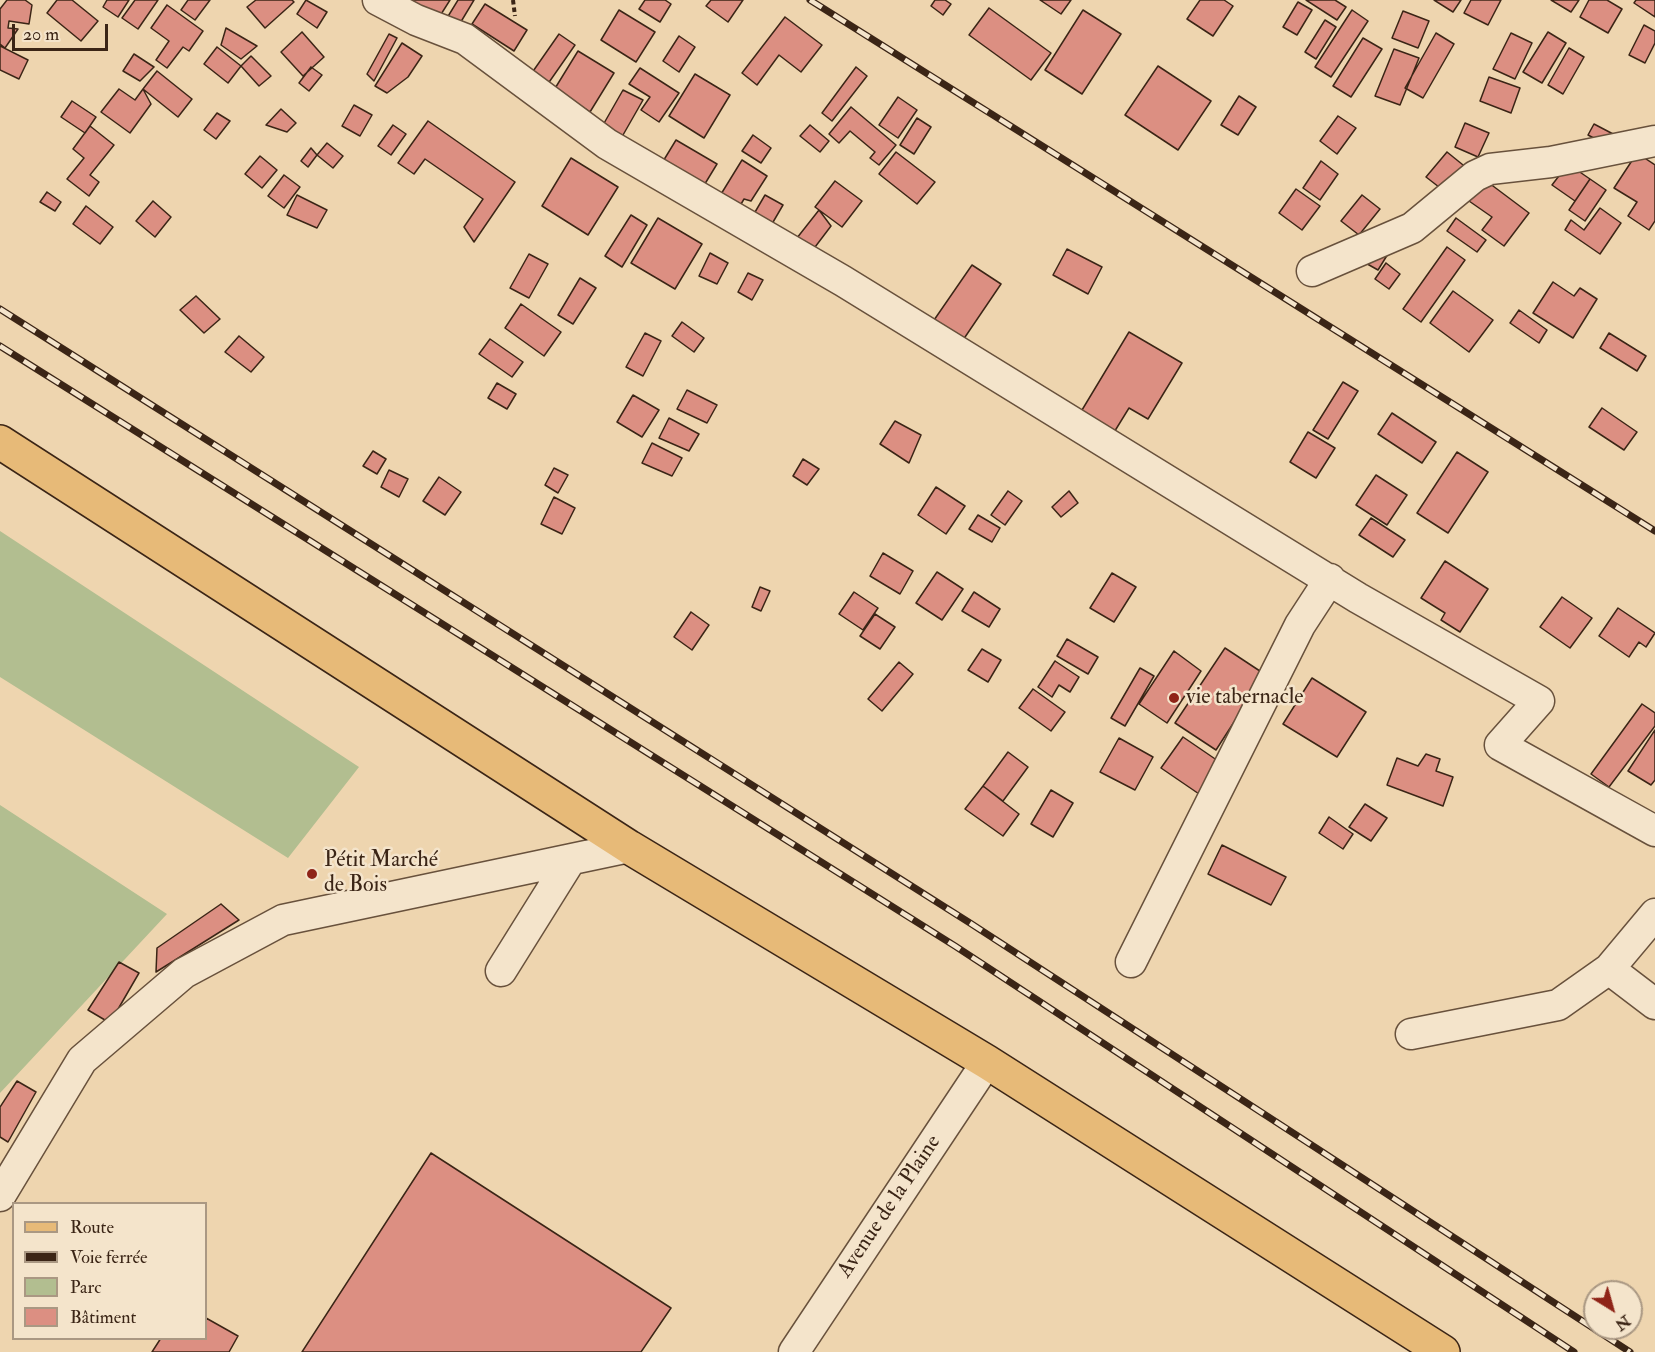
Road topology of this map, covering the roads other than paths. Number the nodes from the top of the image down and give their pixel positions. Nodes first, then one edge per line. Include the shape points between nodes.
1 (378, 0) edge
2 (1655, 141) edge
3 (1312, 271) dead end
4 (0, 442) edge
5 (1330, 579) junction
6 (1655, 831) edge
7 (629, 847) junction
8 (571, 859) junction
9 (1655, 914) edge
10 (1131, 962) dead end
11 (1609, 969) junction
12 (501, 971) dead end
13 (1655, 1004) edge
14 (1411, 1034) dead end
15 (987, 1062) junction
16 (0, 1196) edge
17 (794, 1352) edge
18 (1443, 1352) edge

1 - 5 street via 465,39 607,144 843,281
2 - 3 street via 1474,176 1412,228
4 - 7 main road
5 - 6 street via 1539,701 1500,745
5 - 10 street via 1300,625
7 - 8 street
7 - 15 main road
8 - 12 street
8 - 16 street via 283,920 183,973 82,1060
9 - 11 street
11 - 13 street
11 - 14 street via 1558,1005
15 - 17 street, Avenue de la Plaine
15 - 18 main road

